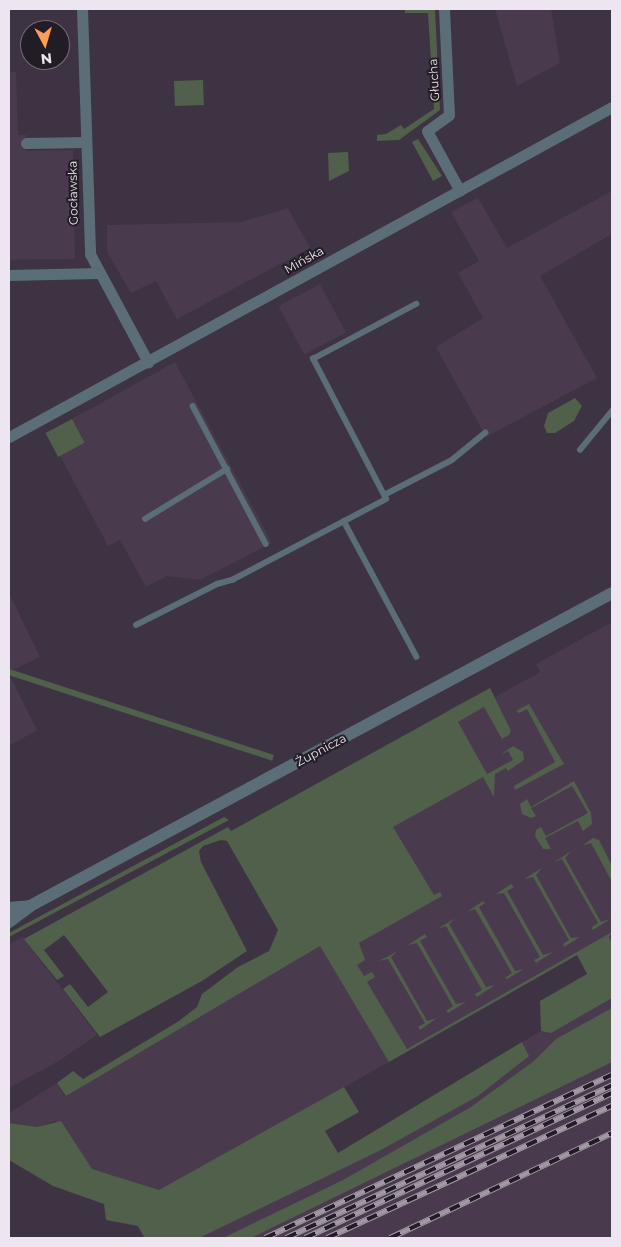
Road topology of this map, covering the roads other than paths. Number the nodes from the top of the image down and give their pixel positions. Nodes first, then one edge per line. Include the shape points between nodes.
1 (82, 9) edge
2 (444, 9) edge
3 (612, 107) edge
4 (85, 142) junction
5 (26, 143) dead end
6 (460, 190) junction
7 (98, 273) junction
8 (9, 275) edge
9 (416, 304) dead end
10 (148, 362) junction
11 (193, 406) dead end
12 (612, 411) edge
13 (485, 433) dead end
14 (9, 437) edge
15 (580, 450) dead end
16 (227, 469) junction
17 (384, 495) junction
18 (145, 519) dead end
19 (344, 521) junction
20 (266, 544) dead end
21 (612, 593) edge
22 (136, 625) dead end
23 (417, 657) dead end
24 (30, 906) junction
25 (9, 908) edge
26 (9, 922) edge

1 - 4 street, Gocławska
2 - 6 street, Głucha via 449,115 427,131
3 - 6 street, Mińska
4 - 5 street
4 - 7 street, Gocławska via 88,244
6 - 10 street, Mińska
7 - 8 street
7 - 10 street, Gocławska
9 - 17 lane via 313,359
10 - 14 street, Mińska
11 - 16 lane
12 - 15 lane
13 - 17 lane via 452,460
16 - 18 lane
16 - 20 lane
17 - 19 lane via 386,499
19 - 22 lane via 232,580 217,584
19 - 23 lane
21 - 24 street, Żupnicza
24 - 25 street, Żupnicza
24 - 26 street, Żupnicza

